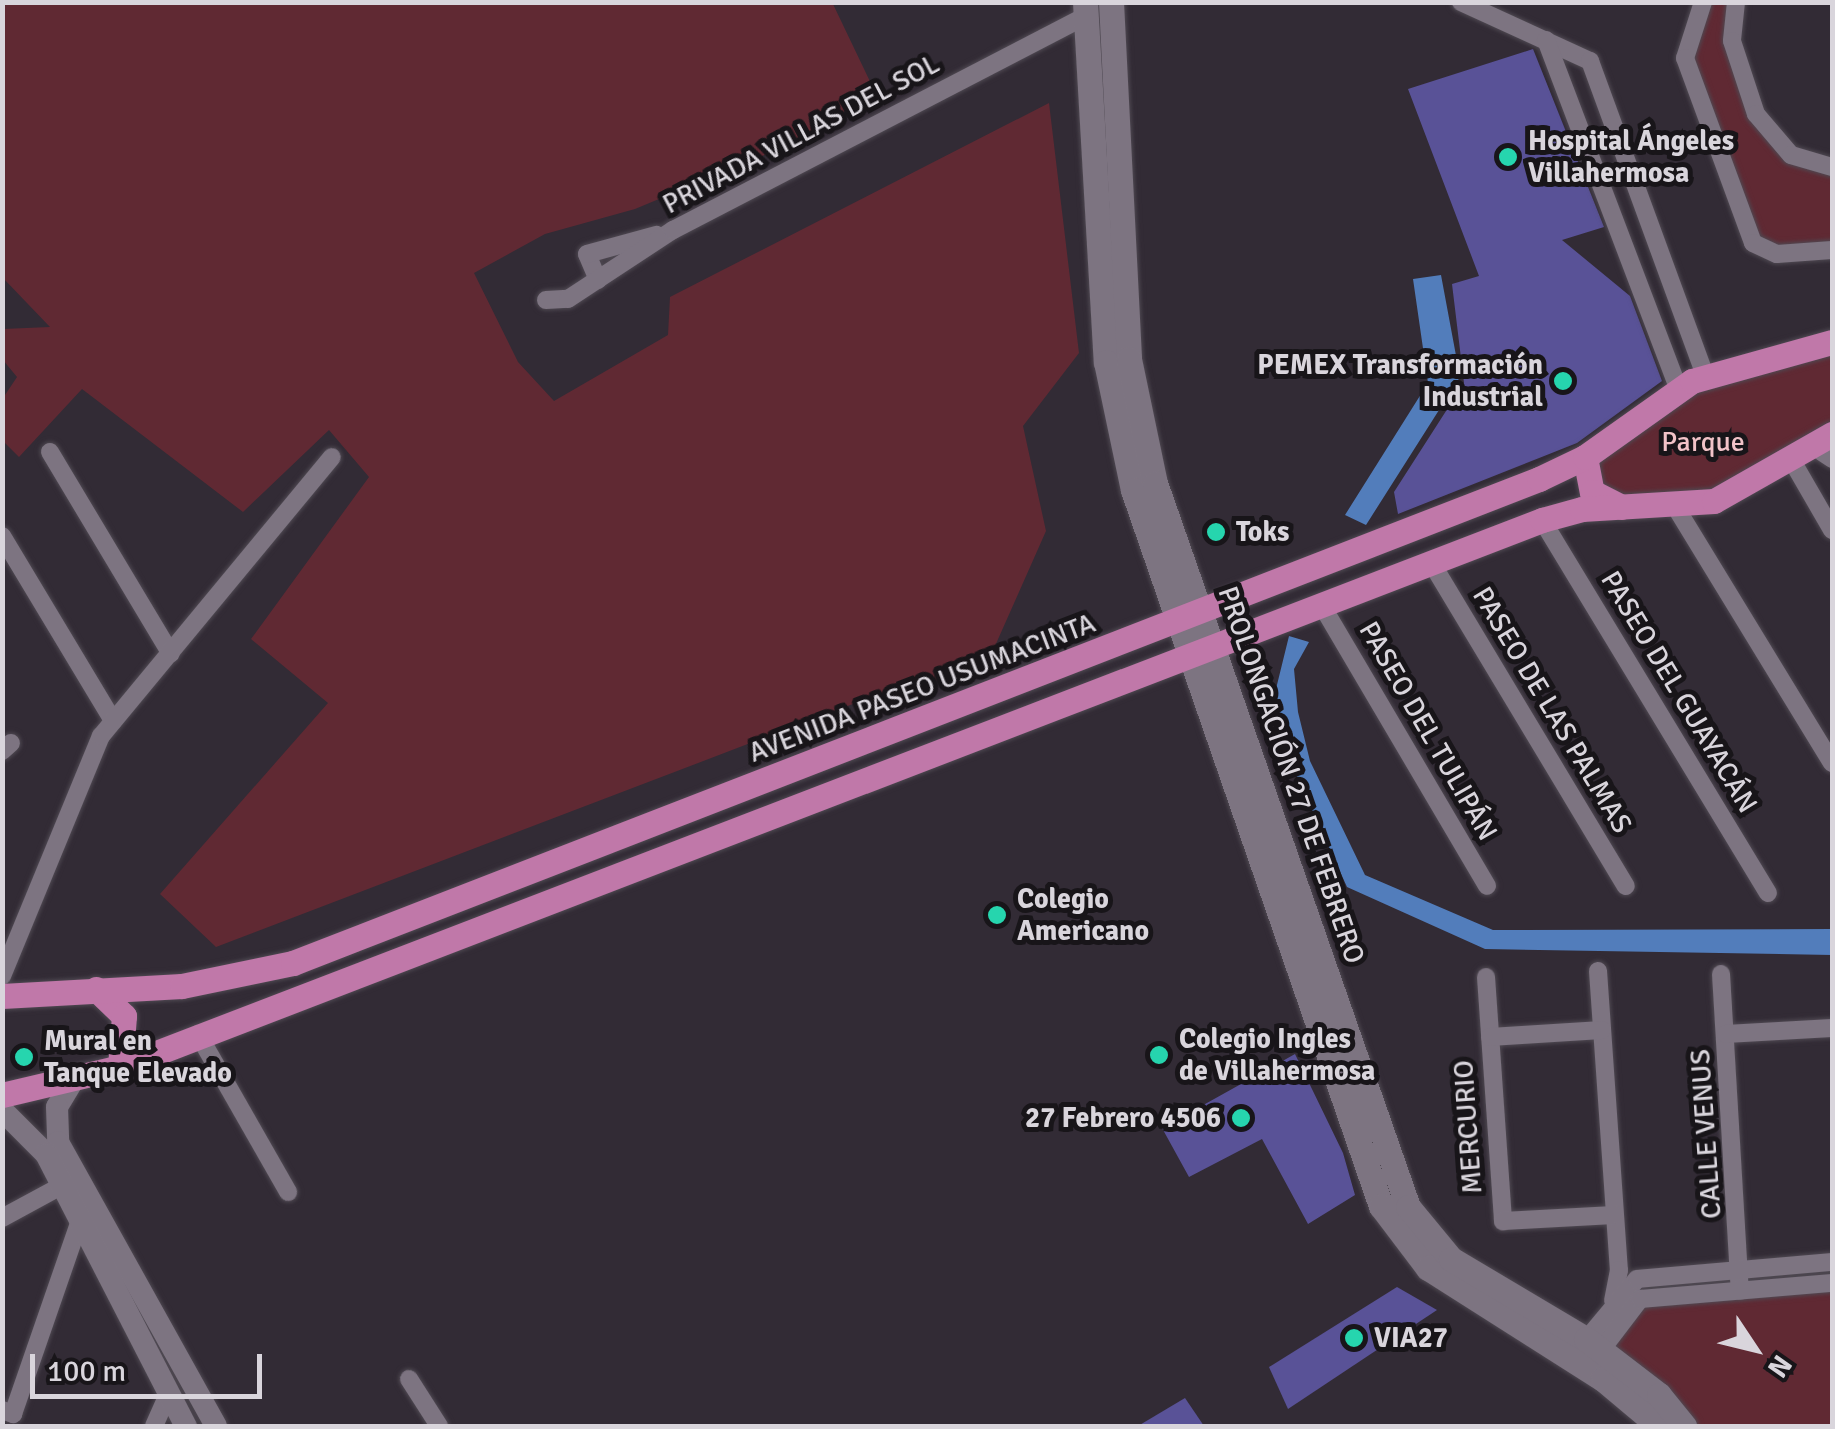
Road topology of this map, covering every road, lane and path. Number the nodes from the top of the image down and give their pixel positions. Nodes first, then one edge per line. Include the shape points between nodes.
1 (1111, 2) edge
2 (1461, 2) edge
3 (1704, 2) edge
4 (1736, 2) edge
5 (1085, 9) edge
6 (1546, 40) junction
7 (1832, 167) edge
8 (673, 230) junction
9 (1832, 250) edge
10 (598, 280) junction
11 (546, 300) dead end
12 (1832, 342) edge
13 (1706, 378) junction
14 (1678, 388) junction
15 (1817, 449) edge
16 (50, 452) dead end
17 (332, 457) dead end
18 (1585, 457) junction
19 (1675, 506) junction
20 (1621, 508) junction
21 (1542, 520) junction
22 (1832, 530) edge
23 (5, 549) edge
24 (1431, 562) junction
25 (1321, 604) junction
26 (1191, 617) junction
27 (1202, 648) junction
28 (171, 654) junction
29 (113, 722) junction
30 (1832, 762) edge
31 (1486, 886) dead end
32 (1626, 886) dead end
33 (1768, 894) dead end
34 (1598, 971) dead end
35 (1721, 974) dead end
36 (2, 976) edge
37 (1486, 977) dead end
38 (96, 989) junction
39 (2, 996) edge
40 (1832, 1028) edge
41 (1602, 1030) junction
42 (198, 1034) junction
43 (1726, 1034) junction
44 (1490, 1037) junction
45 (120, 1067) junction
46 (72, 1082) junction
47 (2, 1095) edge
48 (2, 1110) edge
49 (63, 1185) junction
50 (288, 1192) dead end
51 (8, 1215) edge
52 (1614, 1215) junction
53 (80, 1220) junction
54 (2, 1238) edge
55 (1832, 1262) edge
56 (1743, 1268) junction
57 (1623, 1277) junction
58 (1832, 1283) edge
59 (1740, 1290) junction
60 (1633, 1305) junction
61 (1586, 1355) junction
62 (409, 1379) dead end
63 (168, 1394) junction
64 (2, 1410) edge
65 (154, 1426) edge
66 (186, 1426) edge
67 (216, 1426) edge
68 (439, 1426) edge
69 (1659, 1426) edge
70 (1684, 1426) edge

1 - 26 main road, PROLONGACIÓN 27 DE FEBRERO via 1129,359
2 - 6 street
3 - 9 street via 1686,58 1748,233 1777,254
4 - 7 street via 1732,41 1756,114 1791,154
5 - 8 street, PRIVADA VILLAS DEL SOL
5 - 26 main road, PROLONGACIÓN 27 DE FEBRERO via 1106,362 1132,490
6 - 13 street via 1590,61
6 - 14 street
8 - 10 street, PRIVADA VILLAS DEL SOL
8 - 10 street via 587,254
10 - 11 street, PRIVADA VILLAS DEL SOL via 568,299
12 - 13 main road, AVENIDA PASEO USUMACINTA
13 - 14 main road, AVENIDA PASEO USUMACINTA
14 - 18 main road, AVENIDA PASEO USUMACINTA
15 - 19 main road via 1727,496
15 - 22 street
16 - 28 street
17 - 28 street
18 - 20 main road via 1592,492
18 - 26 main road, AVENIDA PASEO USUMACINTA
19 - 20 main road
19 - 30 street
20 - 21 main road
21 - 24 main road
21 - 33 street, PASEO DEL GUAYACÁN
23 - 29 street
24 - 25 main road
24 - 32 street, PASEO DE LAS PALMAS
25 - 27 main road
25 - 31 street, PASEO DEL TULIPÁN
26 - 27 main road, PROLONGACIÓN 27 DE FEBRERO
26 - 38 main road, AVENIDA PASEO USUMACINTA via 292,963 182,986
27 - 42 main road
27 - 61 main road, PROLONGACIÓN 27 DE FEBRERO via 1392,1228 1468,1299
28 - 29 street
29 - 36 street
34 - 41 street
35 - 43 street, CALLE VENUS
37 - 44 street, MERCURIO
38 - 39 main road, AVENIDA PASEO USUMACINTA
38 - 45 main road via 124,1016
40 - 43 street
41 - 44 street, MERCURIO
41 - 52 street
42 - 45 main road
42 - 50 street
43 - 56 street, CALLE VENUS
44 - 52 street, MERCURIO via 1503,1221
45 - 46 main road
46 - 47 main road
46 - 67 street via 57,1107 58,1142
48 - 49 street via 37,1139
49 - 51 street
49 - 53 street
51 - 54 street
52 - 57 street
53 - 63 street
53 - 64 street via 13,1414
55 - 56 street
56 - 57 street
56 - 59 street, CALLE VENUS
57 - 60 street
57 - 61 street
58 - 59 street
59 - 60 street
60 - 61 street
61 - 69 main road, PROLONGACIÓN 27 DE FEBRERO
61 - 70 main road, PROLONGACIÓN 27 DE FEBRERO via 1659,1395
62 - 68 street
63 - 65 street
63 - 66 street

